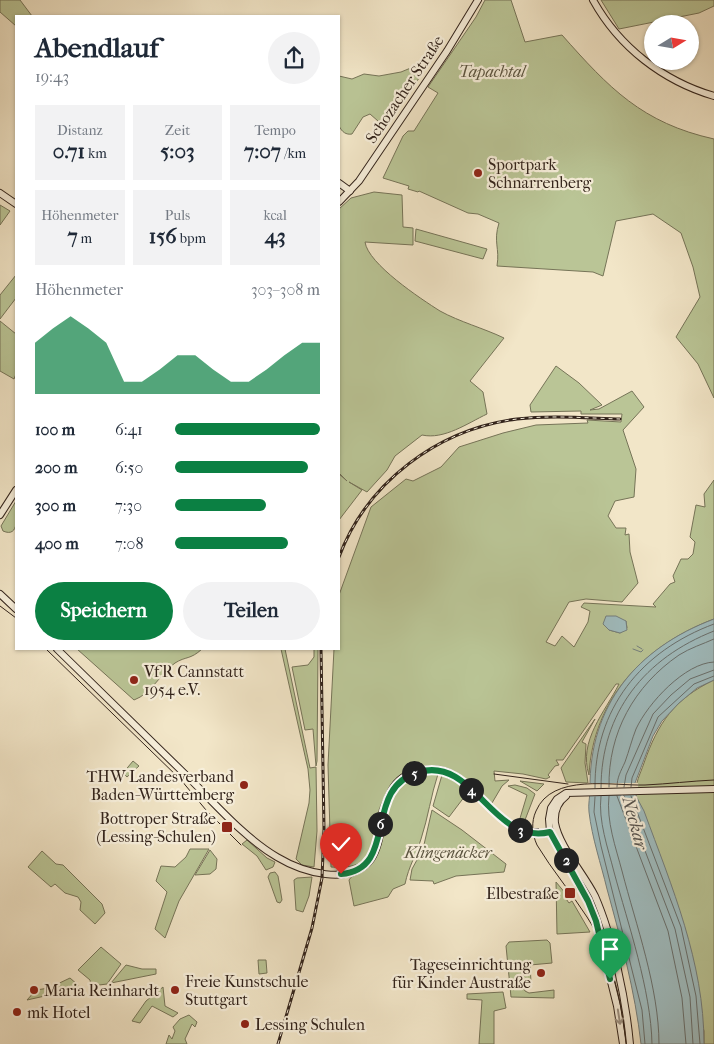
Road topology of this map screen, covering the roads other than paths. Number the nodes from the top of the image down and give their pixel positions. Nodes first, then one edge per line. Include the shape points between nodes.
1 (478, 0) edge
2 (593, 0) edge
3 (714, 96) edge
4 (340, 184) edge
5 (350, 191) junction
6 (0, 193) edge
7 (340, 201) edge
8 (15, 203) edge
9 (15, 492) edge
10 (0, 516) edge
11 (0, 594) edge
12 (0, 600) edge
13 (15, 609) edge
14 (15, 609) edge
15 (58, 650) edge
16 (714, 789) edge
17 (572, 793) junction
18 (549, 815) junction
19 (553, 830) junction
20 (539, 832) junction
21 (623, 1044) edge
22 (630, 1044) edge

1 - 5 main road, Schozacher Straße via 448,51
2 - 3 main road via 614,32 648,64 681,84
4 - 5 main road
5 - 7 main road, Schozacher Straße
6 - 8 main road
9 - 10 main road
11 - 13 main road
12 - 14 main road
15 - 20 main road, bridge via 245,832 275,856 299,869 341,874 365,865 373,855 384,807 391,792 410,775 424,770 441,771 463,782 502,820 527,832
16 - 17 main road
17 - 18 main road via 557,799
17 - 19 main road via 557,807
18 - 19 main road
18 - 20 main road
19 - 20 main road
19 -> 21 main road via 596,921
19 - 22 main road via 585,878 601,914 618,976

